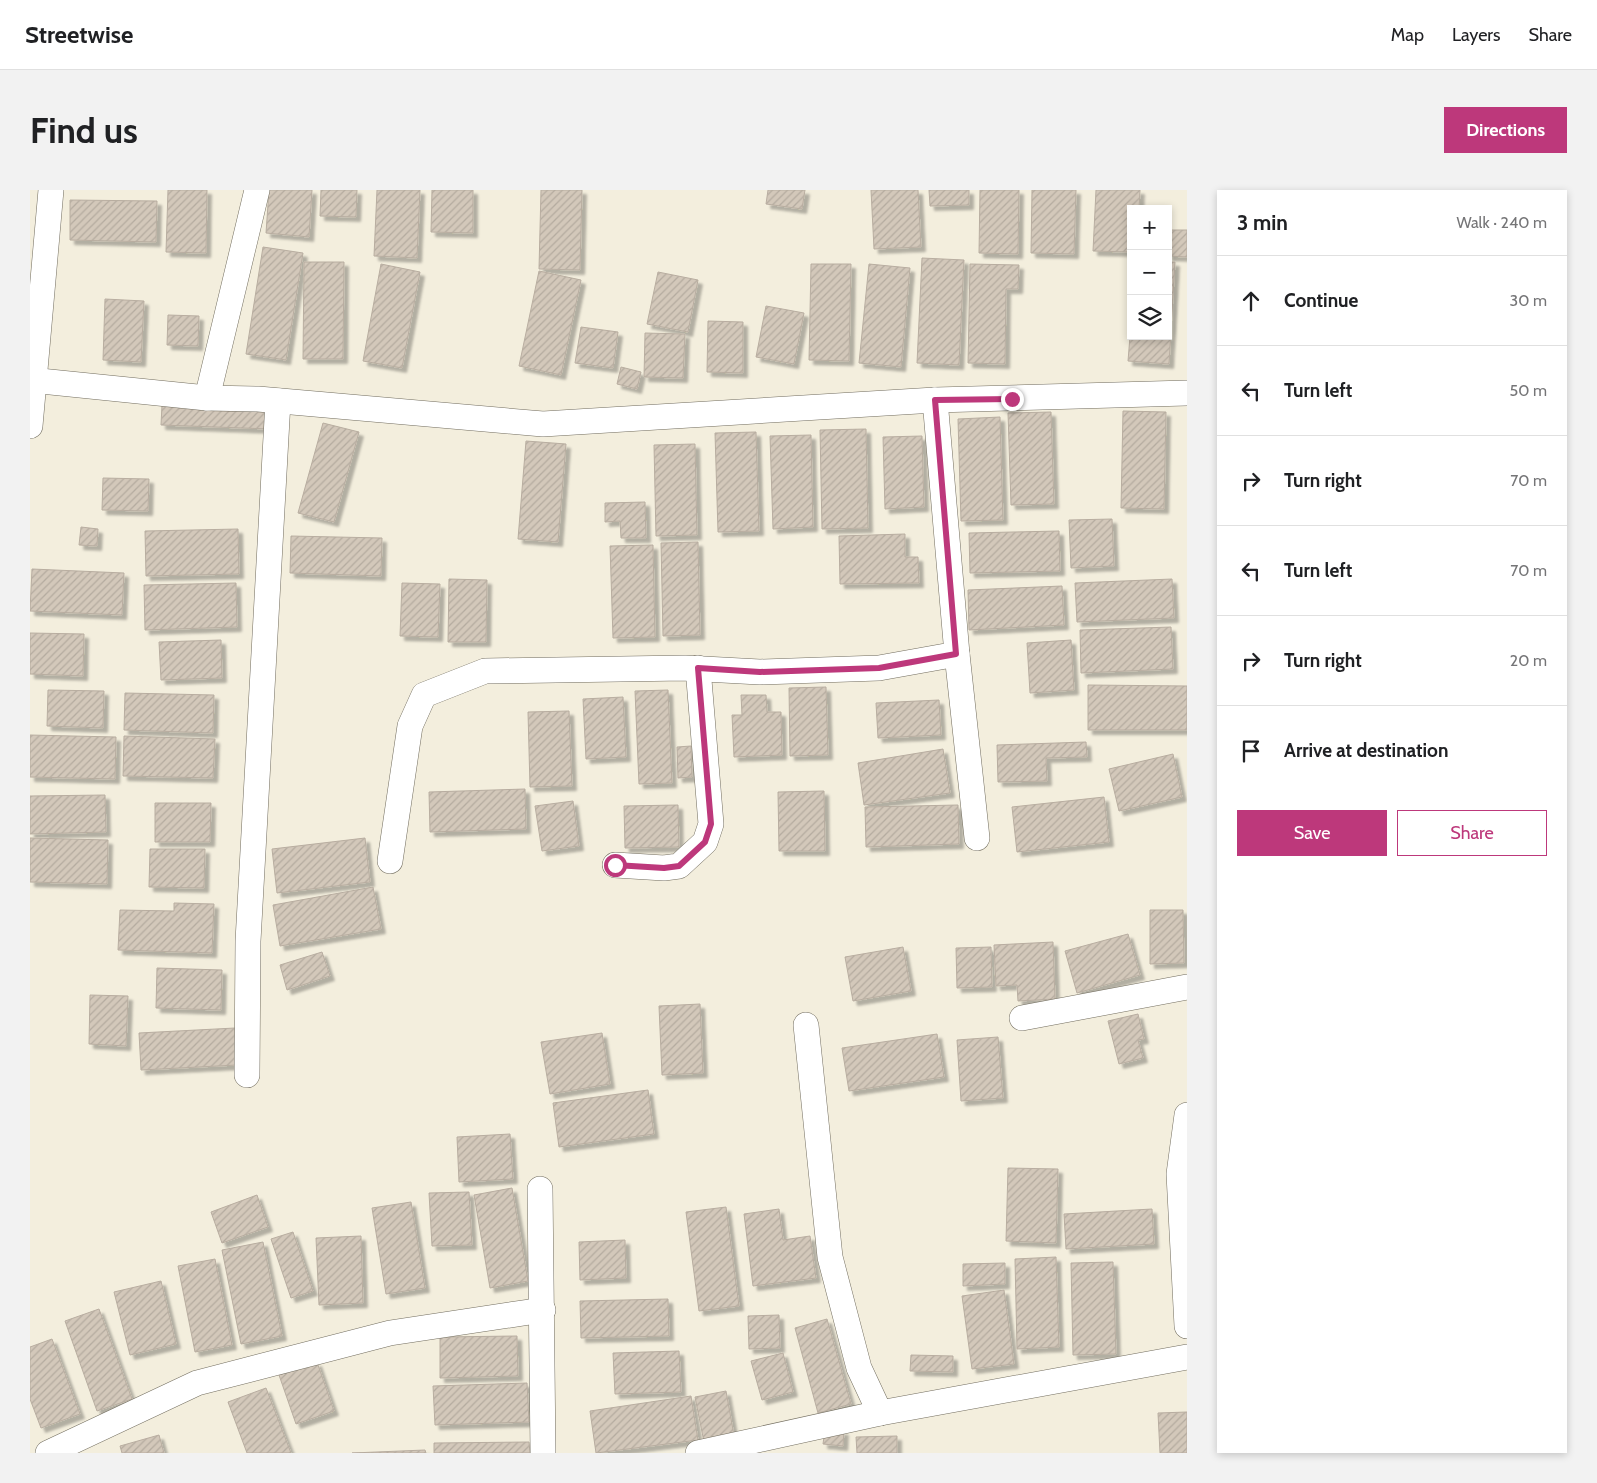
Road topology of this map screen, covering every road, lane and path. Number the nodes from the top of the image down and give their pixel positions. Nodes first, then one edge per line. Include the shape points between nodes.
1 (51, 190) edge
2 (257, 190) edge
3 (32, 380) edge
4 (1187, 392) edge
5 (207, 398) junction
6 (935, 400) junction
7 (278, 401) junction
8 (30, 426) edge
9 (956, 654) junction
10 (698, 668) junction
11 (977, 838) dead end
12 (390, 861) dead end
13 (615, 865) dead end
14 (1187, 987) edge
15 (1022, 1018) dead end
16 (806, 1025) dead end
17 (247, 1074) dead end
18 (1187, 1114) edge
19 (540, 1189) dead end
20 (543, 1310) junction
21 (1187, 1326) edge
22 (1187, 1357) edge
23 (880, 1413) junction
24 (48, 1453) edge
25 (544, 1453) edge
26 (698, 1453) edge

1 - 3 street
2 - 5 street
3 - 5 street
3 - 8 street
4 - 6 street
5 - 7 street
6 - 7 street via 543,424
6 - 9 street
7 - 17 street via 248,941
9 - 10 street via 879,668 760,672
9 - 11 street
10 - 12 street via 486,671 424,696 410,726
10 - 13 street via 711,824 705,842 679,866
14 - 15 street
16 - 23 street via 830,1257 859,1368
18 - 21 street via 1179,1174
19 - 20 street
20 - 24 street via 390,1333 196,1383
20 - 25 street
22 - 23 street
23 - 26 street

